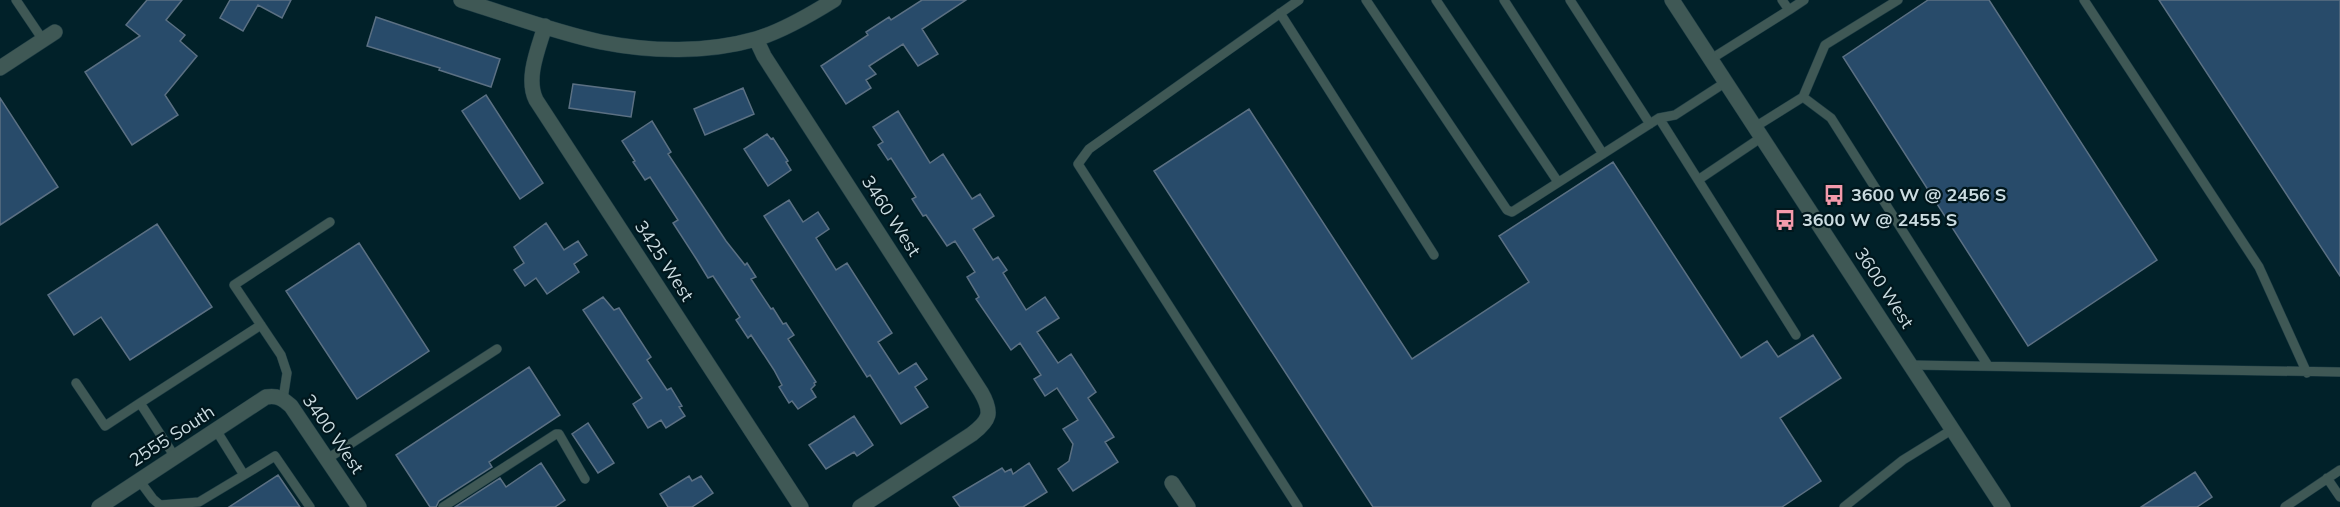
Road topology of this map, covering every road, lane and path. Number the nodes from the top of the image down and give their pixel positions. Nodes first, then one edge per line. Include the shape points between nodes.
1 (16, 0) edge
2 (461, 0) edge
3 (834, 0) edge
4 (1299, 0) edge
5 (1366, 0) edge
6 (1436, 0) edge
7 (1504, 0) edge
8 (1570, 0) edge
9 (1672, 0) edge
10 (1782, 0) edge
11 (1804, 0) edge
12 (1898, 0) edge
13 (2084, 0) edge
14 (1789, 10) junction
15 (1280, 13) junction
16 (545, 26) junction
17 (49, 36) joint
18 (756, 39) junction
19 (1711, 59) junction
20 (0, 68) edge
21 (1726, 82) junction
22 (1803, 97) junction
23 (1659, 118) junction
24 (1650, 124) junction
25 (1759, 132) junction
26 (1603, 154) junction
27 (1698, 180) junction
28 (1558, 182) junction
29 (330, 222) dead end
30 (1434, 255) dead end
31 (261, 325) junction
32 (1796, 335) dead end
33 (497, 349) dead end
34 (1987, 364) junction
35 (1910, 365) junction
36 (2307, 372) junction
37 (2340, 372) edge
38 (76, 383) dead end
39 (266, 397) joint
40 (283, 399) junction
41 (140, 404) junction
42 (1953, 429) junction
43 (216, 430) junction
44 (175, 457) junction
45 (327, 459) junction
46 (2340, 470) edge
47 (244, 475) junction
48 (585, 478) dead end
49 (2327, 478) junction
50 (139, 480) junction
51 (1172, 483) dead end
52 (2340, 497) edge
53 (155, 505) edge
54 (1183, 505) edge
55 (99, 507) edge
56 (310, 507) edge
57 (359, 507) edge
58 (443, 507) edge
59 (801, 507) edge
60 (860, 507) edge
61 (1298, 507) edge
62 (1844, 507) edge
63 (2003, 507) edge
64 (2285, 507) edge

1 - 17 lane
2 - 16 street
3 - 18 street
4 - 15 lane
5 - 28 lane via 1507,210 1512,212
6 - 28 lane
7 - 26 lane
8 - 24 lane
9 - 19 street, 3600 West
10 - 14 lane
11 - 14 lane
12 - 22 lane via 1825,45
13 - 36 lane via 2259,267
14 - 19 lane
15 - 30 lane
15 - 61 lane via 1089,149 1078,164
16 - 18 street via 600,42 656,50
16 - 59 street, 3425 West via 532,75 532,94
17 - 20 street
18 - 60 street, 3460 West via 988,408 989,416 980,428
19 - 21 street, 3600 West
21 - 23 lane via 1675,115
21 - 25 street, 3600 West
22 - 25 lane
22 - 34 lane via 1832,118
23 - 24 lane
23 - 27 lane
24 - 26 lane
25 - 27 lane
25 - 35 street, 3600 West
26 - 28 lane
27 - 32 lane
29 - 31 lane via 234,285
31 - 40 lane via 281,355 287,373
31 - 41 lane
33 - 45 lane
34 - 35 lane
34 - 36 lane
35 - 42 street, 3600 West
36 - 37 lane
38 - 41 lane via 105,426
39 - 40 street, 3400 West
39 - 43 street, 2555 South
40 - 45 street, 3400 West
41 - 44 lane
42 - 62 lane via 1903,460
42 - 63 street, 3600 West
43 - 44 street, 2555 South
43 - 47 lane
44 - 50 street, 2555 South
45 - 57 street, 3400 West
46 - 49 lane
47 - 53 lane via 199,502
47 - 56 lane via 275,456
48 - 58 lane via 556,434
49 - 52 lane
49 - 64 lane
50 - 53 lane
50 - 55 street, 2555 South
51 - 54 street

